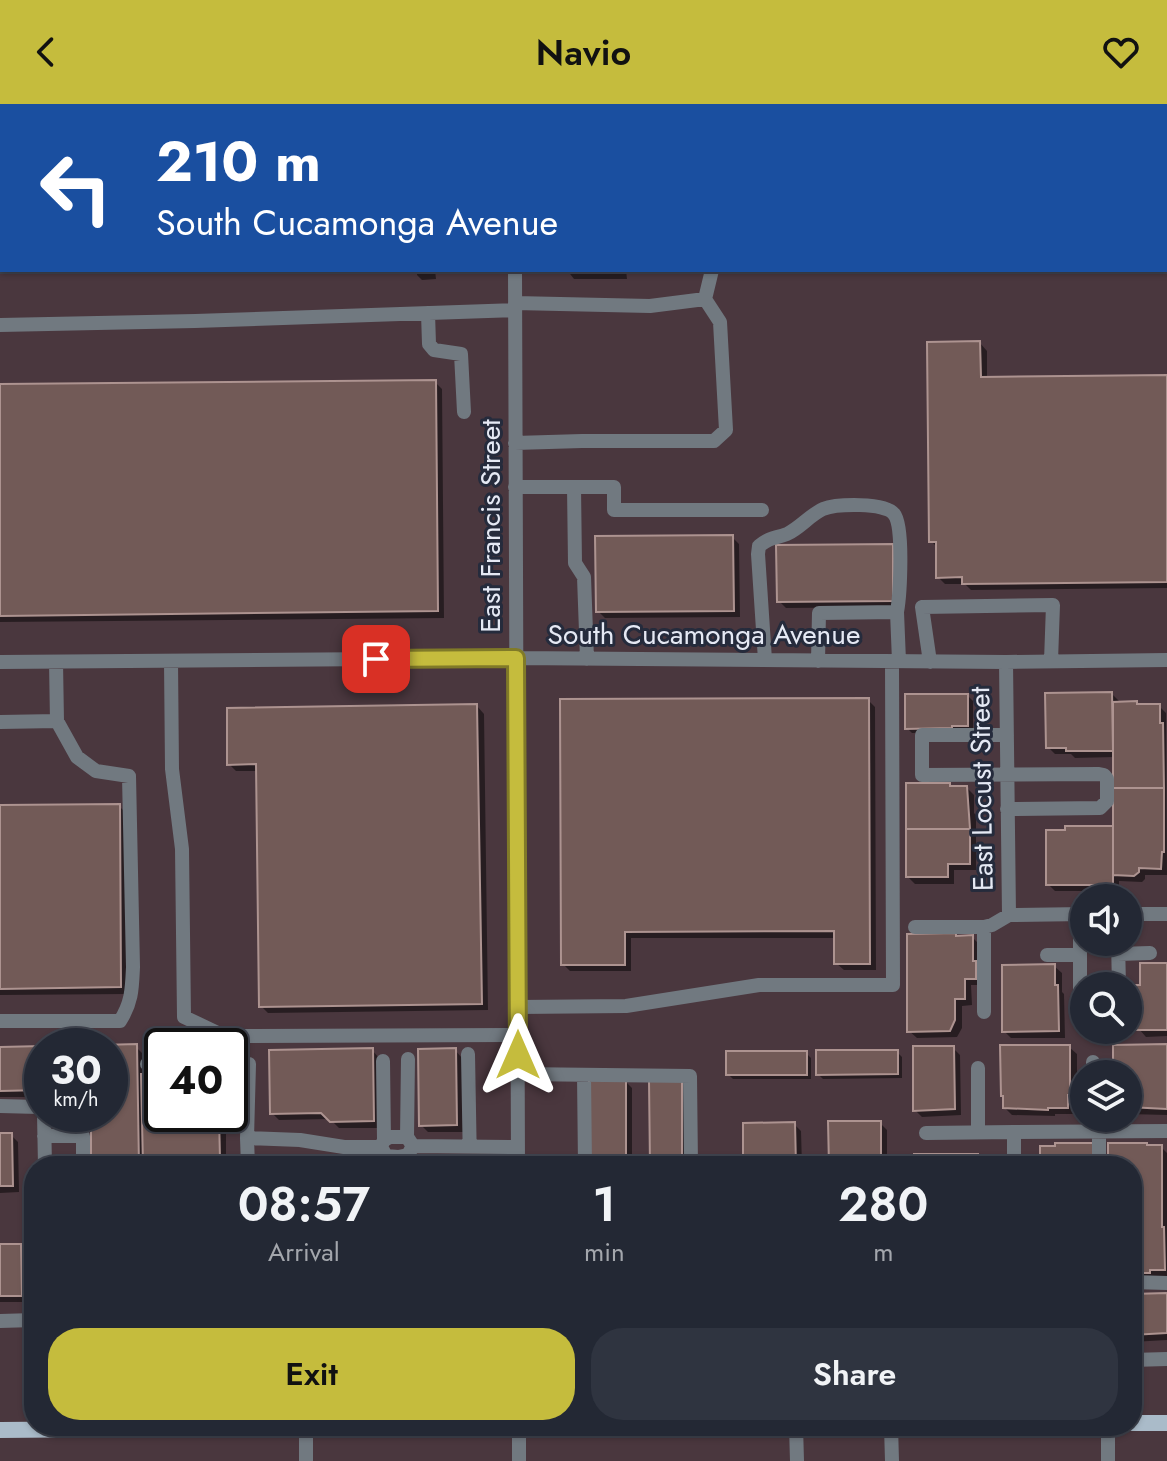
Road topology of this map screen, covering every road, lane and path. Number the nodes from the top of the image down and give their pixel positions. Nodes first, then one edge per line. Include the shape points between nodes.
1 (515, 272) edge
2 (712, 272) edge
3 (705, 299) junction
4 (515, 306) junction
5 (428, 313) junction
6 (0, 325) edge
7 (464, 412) dead end
8 (515, 443) junction
9 (515, 487) junction
10 (574, 487) junction
11 (762, 510) dead end
12 (897, 612) junction
13 (516, 658) junction
14 (587, 659) junction
15 (765, 660) junction
16 (1167, 660) edge
17 (171, 661) junction
18 (818, 661) junction
19 (895, 661) junction
20 (1051, 661) junction
21 (0, 662) edge
22 (56, 662) junction
23 (930, 662) junction
24 (1006, 662) junction
25 (57, 721) junction
26 (0, 722) edge
27 (1007, 735) junction
28 (1007, 774) junction
29 (1007, 809) junction
30 (1070, 914) edge
31 (1142, 914) edge
32 (1167, 914) edge
33 (1009, 915) junction
34 (915, 927) dead end
35 (984, 927) junction
36 (1142, 952) edge
37 (1150, 953) dead end
38 (1047, 955) dead end
39 (1070, 955) edge
40 (518, 1007) junction
41 (984, 1012) dead end
42 (0, 1021) edge
43 (518, 1035) junction
44 (468, 1054) dead end
45 (408, 1059) dead end
46 (383, 1061) dead end
47 (248, 1064) edge
48 (978, 1068) dead end
49 (518, 1074) junction
50 (584, 1075) junction
51 (248, 1101) edge
52 (0, 1106) edge
53 (24, 1107) edge
54 (1070, 1128) edge
55 (1142, 1130) edge
56 (1167, 1131) edge
57 (44, 1132) edge
58 (247, 1132) edge
59 (978, 1132) junction
60 (1014, 1132) junction
61 (1095, 1132) edge
62 (926, 1133) dead end
63 (44, 1136) junction
64 (247, 1138) junction
65 (469, 1146) junction
66 (518, 1147) junction
67 (409, 1151) edge
68 (384, 1152) edge
69 (45, 1156) edge
70 (83, 1156) edge
71 (248, 1156) edge
72 (470, 1156) edge
73 (518, 1156) edge
74 (585, 1156) edge
75 (691, 1156) edge
76 (1014, 1156) edge
77 (1098, 1156) edge
78 (1142, 1282) edge
79 (1167, 1283) edge
80 (24, 1320) edge
81 (0, 1321) edge
82 (1167, 1359) edge
83 (1142, 1360) edge
84 (1142, 1423) edge
85 (1167, 1423) edge
86 (24, 1429) edge
87 (0, 1430) edge
88 (300, 1436) edge
89 (519, 1436) edge
90 (796, 1436) edge
91 (891, 1436) edge
92 (1108, 1436) edge
93 (306, 1461) edge
94 (519, 1461) edge
95 (797, 1461) edge
96 (892, 1461) edge
97 (1108, 1461) edge

1 - 4 street, East Francis Street
2 - 3 street
3 - 4 street via 650,306
3 - 8 street via 720,322 726,430 714,441
4 - 5 street
4 - 8 street, East Francis Street
5 - 6 street
5 - 7 street via 429,344 434,350 461,354
8 - 9 street, East Francis Street
9 - 10 street
9 - 13 street, East Francis Street
10 - 11 street via 614,487 614,510
10 - 14 street via 575,563 584,577
12 - 15 street via 896,515 887,507 870,505 826,507 759,546
12 - 18 street via 819,613
12 - 19 street
13 - 14 street, South Cucamonga Avenue
13 - 17 street, South Cucamonga Avenue
13 - 40 street, East Francis Street
14 - 15 street, South Cucamonga Avenue
15 - 18 street, South Cucamonga Avenue
16 - 20 street, South Cucamonga Avenue
17 - 22 street, South Cucamonga Avenue
17 - 43 street via 172,769 182,849 184,1017 224,1036
18 - 19 street, South Cucamonga Avenue
19 - 23 street, South Cucamonga Avenue
19 - 40 street via 893,985 759,985 626,1006
20 - 23 street via 1053,605 922,607
20 - 24 street, South Cucamonga Avenue
21 - 22 street, South Cucamonga Avenue
22 - 25 street
23 - 24 street, South Cucamonga Avenue
24 - 27 street, East Locust Street
25 - 26 street
25 - 42 street via 77,757 96,771 129,776 129,1007 120,1021
27 - 28 street, East Locust Street
27 - 28 street via 922,735 922,775
28 - 29 street, East Locust Street
28 - 29 street via 1099,774 1107,779 1107,801 1100,808
29 - 33 street, East Locust Street
30 - 33 street
31 - 32 street
33 - 35 street
34 - 35 street
35 - 41 street
36 - 37 street
38 - 39 street
40 - 43 street, East Francis Street
43 - 49 street, East Francis Street
44 - 65 street
45 - 67 street
46 - 68 street
47 - 51 street
48 - 59 street
49 - 50 street
49 - 66 street, East Francis Street
50 - 74 street
50 - 75 street via 690,1076
52 - 53 street
54 - 60 street
55 - 56 street
57 - 63 street
58 - 64 street
59 - 60 street
59 - 62 street
60 - 76 street
61 - 77 street
63 - 69 street
63 - 70 street via 83,1136
64 - 68 street
64 - 71 street
65 - 66 street
65 - 67 street
65 - 72 street
66 - 73 street, East Francis Street
67 - 68 street via 390,1137
78 - 79 street
80 - 81 street
82 - 83 street
84 - 85 main road
86 - 87 main road
88 - 93 street
89 - 94 street
90 - 95 street
91 - 96 street
92 - 97 street

